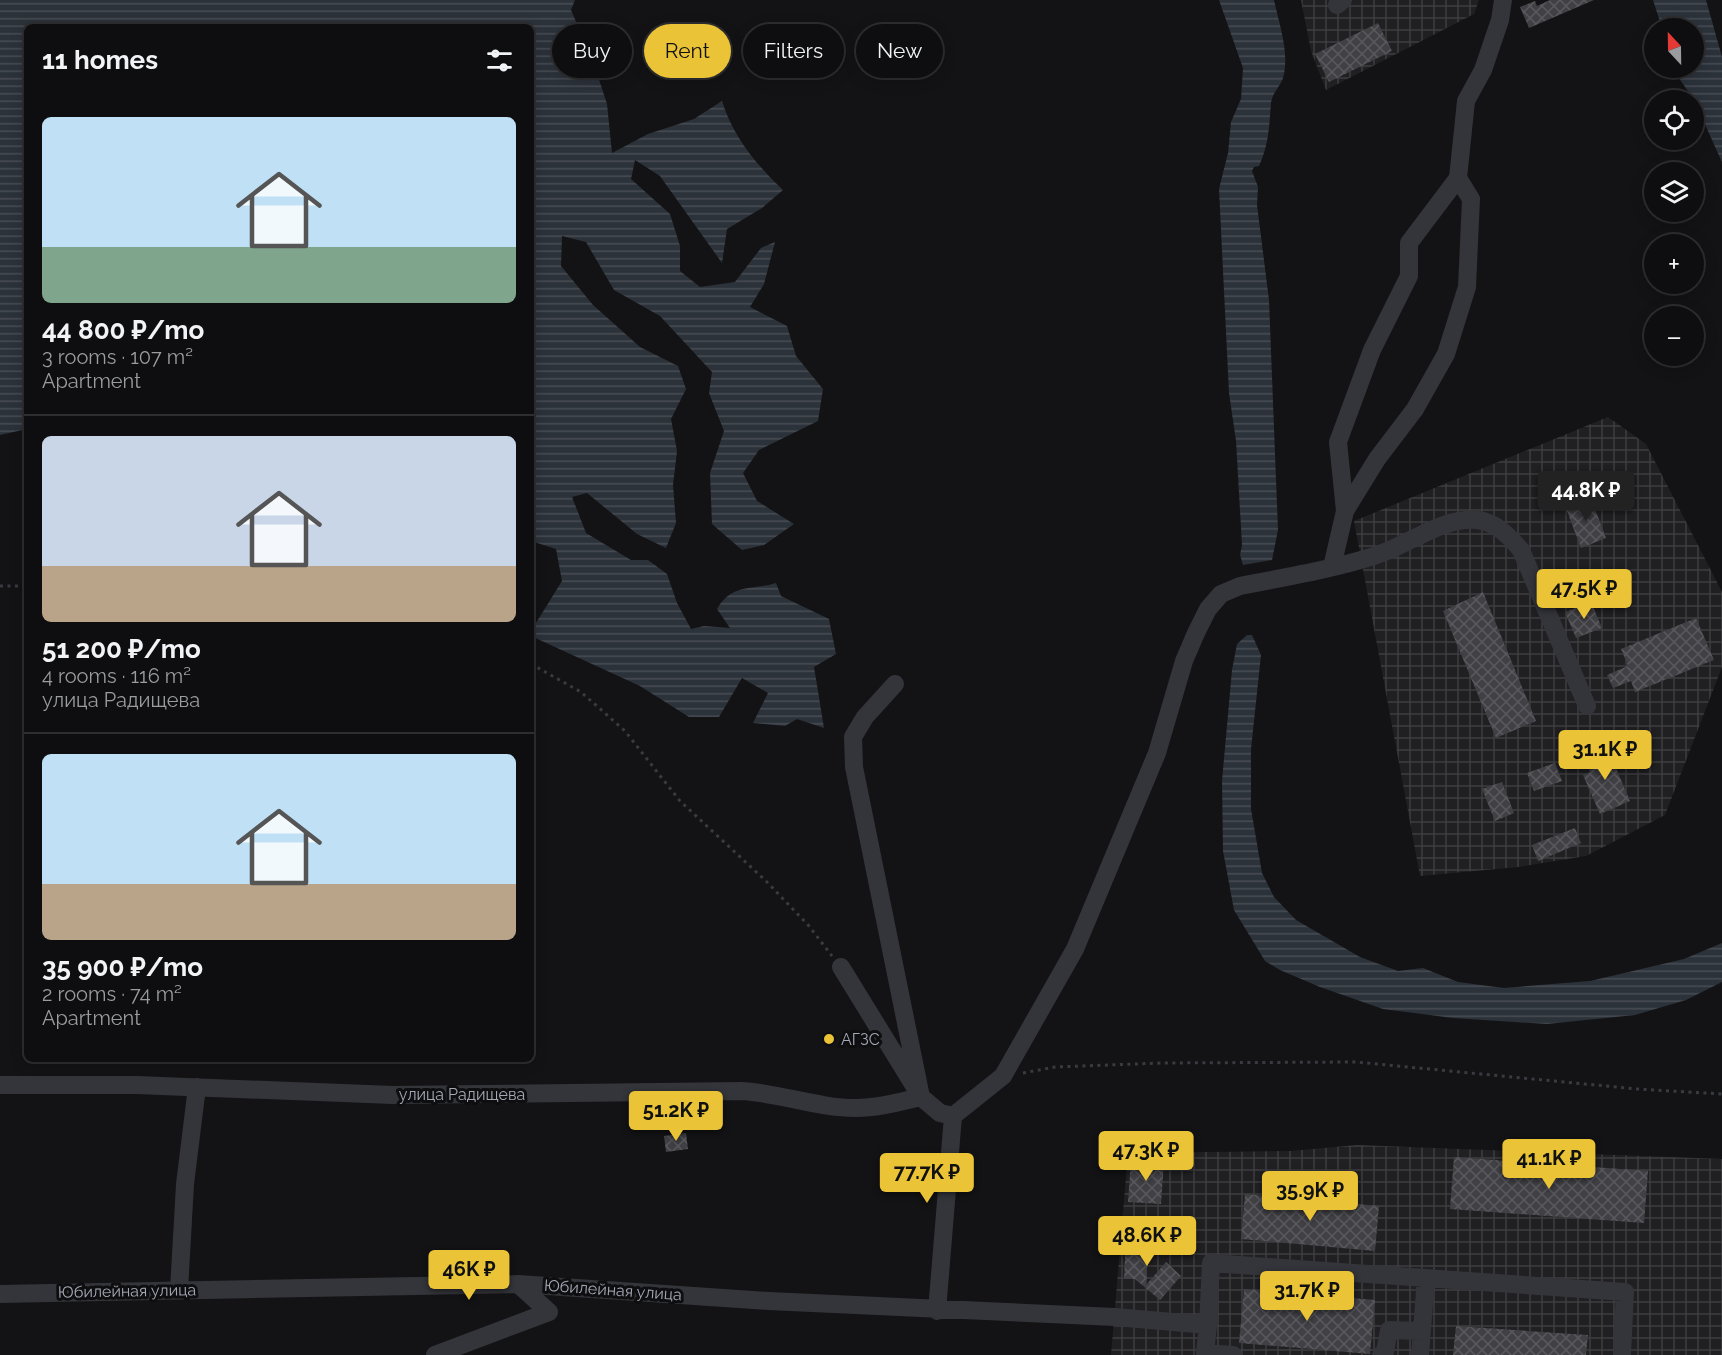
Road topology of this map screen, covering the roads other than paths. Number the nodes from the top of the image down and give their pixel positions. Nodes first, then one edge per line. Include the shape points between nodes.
1 (1503, 0) edge
2 (1458, 178) junction
3 (1345, 511) junction
4 (1332, 567) junction
5 (895, 684) dead end
6 (1587, 706) dead end
7 (841, 967) road end
8 (0, 1085) edge
9 (197, 1088) junction
10 (921, 1097) junction
11 (953, 1116) junction
12 (1426, 1278) junction
13 (518, 1284) junction
14 (179, 1290) junction
15 (0, 1294) edge
16 (938, 1311) junction
17 (1208, 1325) junction
18 (1422, 1331) junction
19 (435, 1355) edge
20 (1233, 1355) edge
21 (1382, 1355) edge
22 (1420, 1355) edge
23 (1622, 1355) edge

1 - 2 street via 1483,70 1466,101
2 - 3 street via 1408,243 1409,276 1372,350 1338,442
2 - 3 street via 1471,199 1467,287 1446,354 1415,409 1377,459
3 - 4 street
4 - 6 street via 1376,556 1450,523 1477,520 1493,525 1521,550
4 - 11 street via 1240,586 1221,594 1208,609 1184,661 1157,753 1075,949 1003,1076
5 - 10 street via 865,717 853,737 854,767
7 - 10 street
8 - 9 street, улица Радищева
9 - 10 street, улица Радищева via 393,1095 741,1091 854,1108
9 - 14 street via 185,1184
10 - 11 street via 940,1113
11 - 16 street
12 - 17 street via 1211,1263
12 - 18 street
12 - 23 street via 1625,1292
13 - 14 street, Юбилейная улица
13 - 16 street, Юбилейная улица
13 - 19 street via 549,1312
14 - 15 street, Юбилейная улица
16 - 17 street, Юбилейная улица via 1115,1317
17 - 20 street via 1205,1353
18 - 21 street via 1389,1330
18 - 22 street

